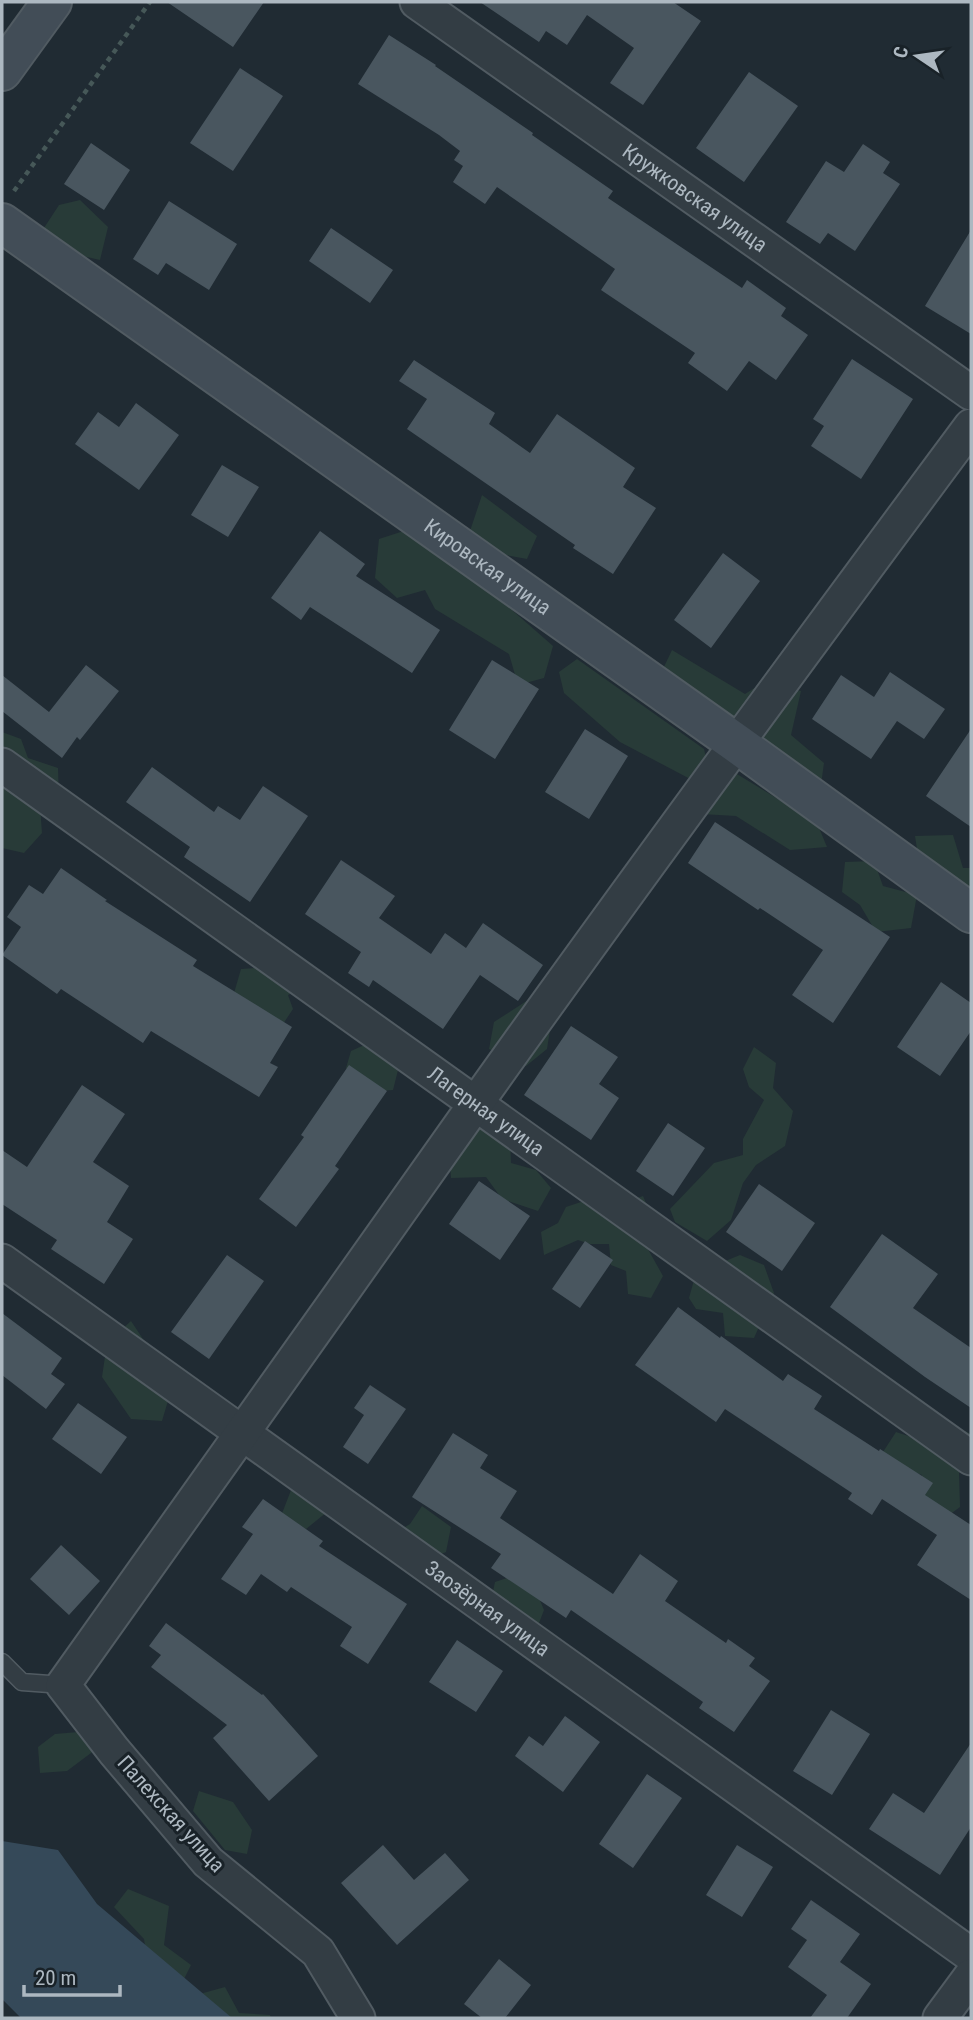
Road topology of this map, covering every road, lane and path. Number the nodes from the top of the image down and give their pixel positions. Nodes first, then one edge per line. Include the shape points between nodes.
1 (52, 2) edge
2 (150, 2) edge
3 (417, 2) edge
4 (2, 71) edge
5 (8, 208) edge
6 (971, 393) edge
7 (971, 426) edge
8 (736, 743) junction
9 (2, 765) edge
10 (971, 914) edge
11 (475, 1105) junction
12 (2, 1261) edge
13 (244, 1434) junction
14 (971, 1458) edge
15 (2, 1662) edge
16 (63, 1685) junction
17 (971, 1955) edge
18 (971, 1976) edge
19 (358, 2018) edge
20 (940, 2018) edge

1 - 4 street
2 - 5 path
3 - 6 street, Кружковская улица
5 - 8 street, Кировская улица
7 - 8 street
8 - 10 street, Кировская улица
8 - 11 street
9 - 11 street, Лагерная улица
11 - 13 street
11 - 14 street, Лагерная улица
12 - 13 street, Заозёрная улица
13 - 16 street
13 - 17 street, Заозёрная улица
15 - 16 lane via 22,1682
16 - 19 street, Палехская улица via 208,1862 318,1952
18 - 20 street

